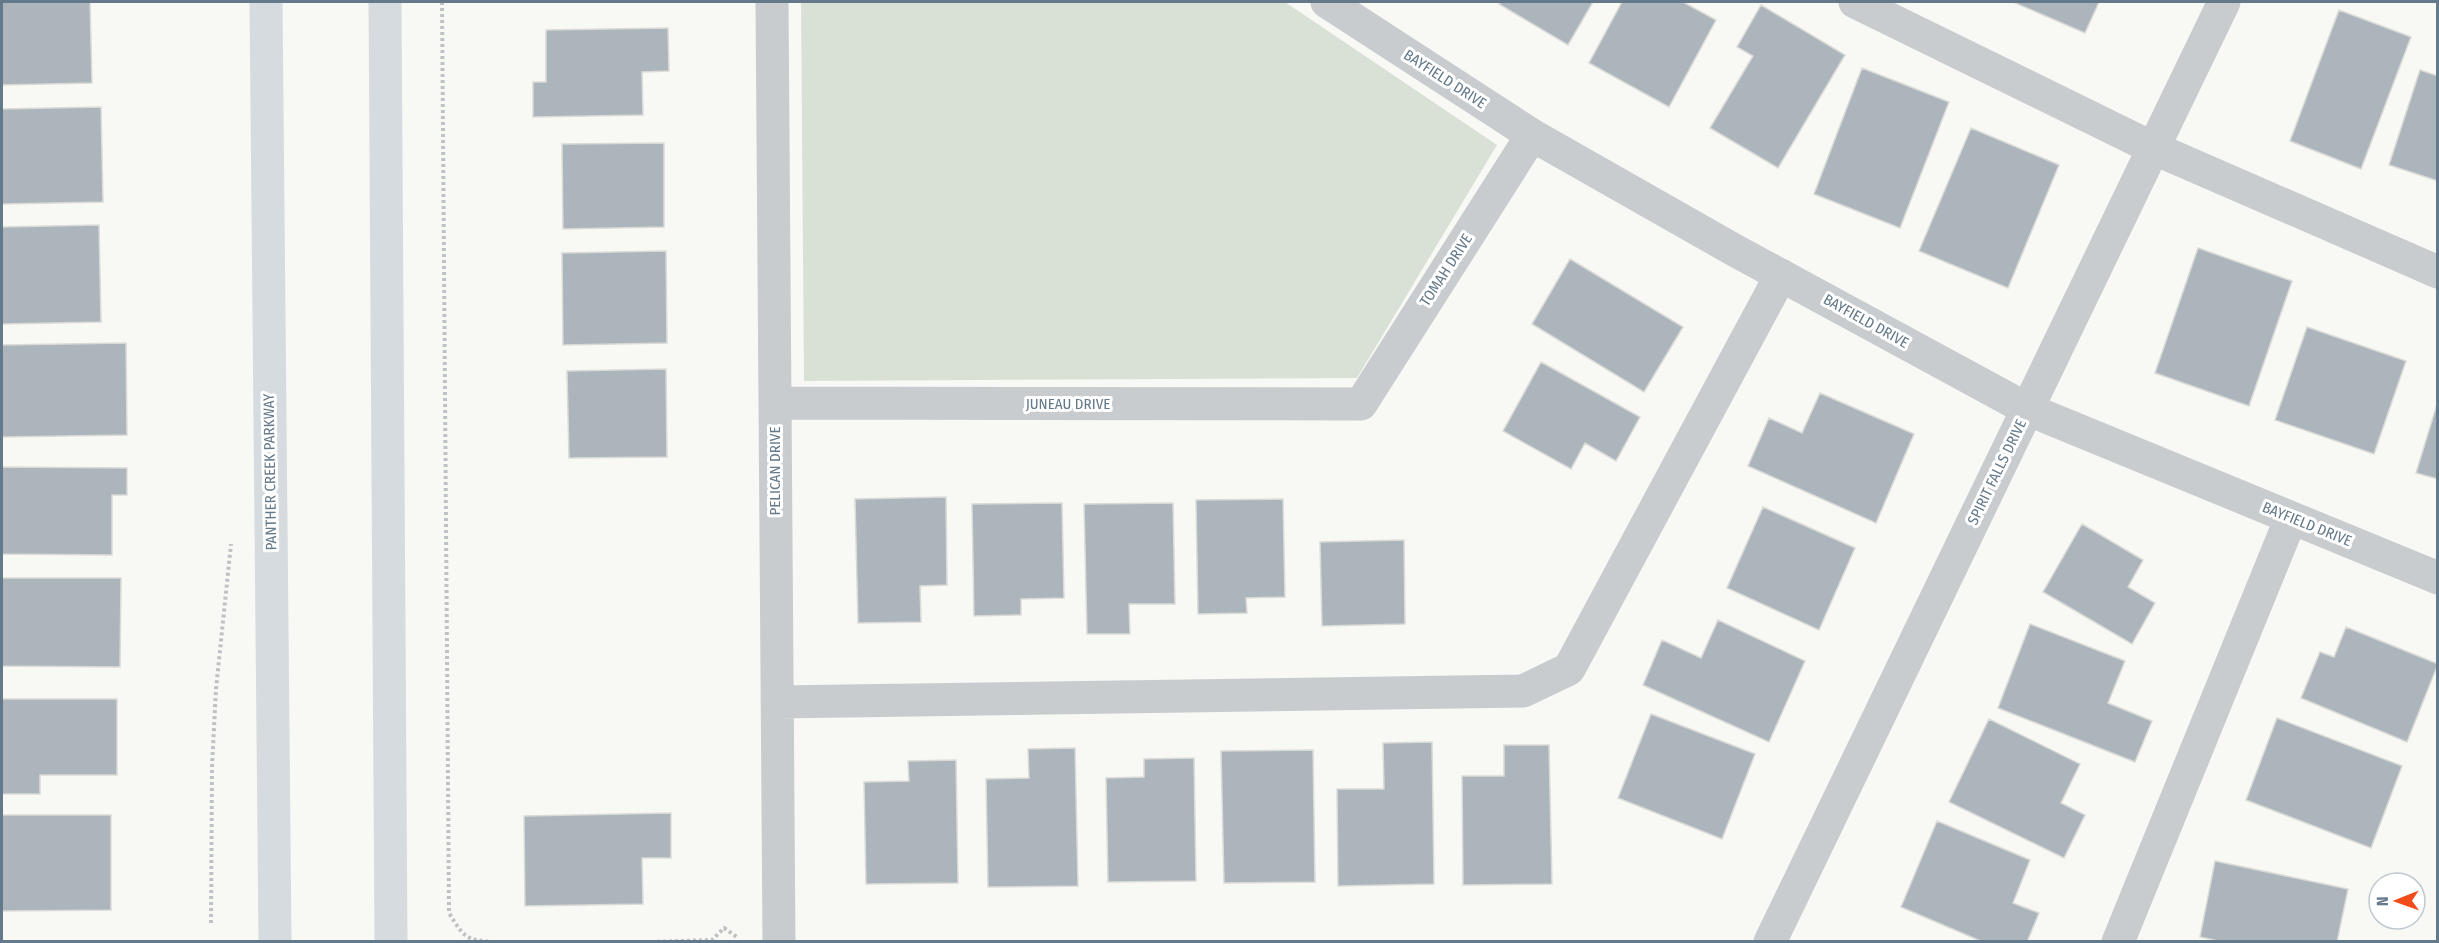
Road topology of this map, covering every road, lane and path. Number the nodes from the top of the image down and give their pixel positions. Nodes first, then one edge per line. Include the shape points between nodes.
1 (266, 2) edge
2 (385, 2) edge
3 (442, 2) edge
4 (772, 2) edge
5 (1327, 2) edge
6 (1855, 2) edge
7 (2224, 2) edge
8 (1532, 135) junction
9 (2153, 148) junction
10 (2438, 272) edge
11 (1781, 275) junction
12 (775, 403) junction
13 (1361, 404) joint
14 (2027, 409) junction
15 (2291, 518) junction
16 (231, 540) dead end
17 (2438, 578) edge
18 (777, 702) junction
19 (211, 923) dead end
20 (737, 937) dead end
21 (275, 942) edge
22 (391, 942) edge
23 (493, 942) edge
24 (651, 942) edge
25 (779, 942) edge
26 (1770, 942) edge
27 (2118, 942) edge

1 - 21 main road, PANTHER CREEK PARKWAY
2 - 22 main road
3 - 23 path via 449,913 462,935 470,940
4 - 12 street, PELICAN DRIVE
5 - 8 street, BAYFIELD DRIVE
6 - 9 street
7 - 9 street, SPIRIT FALLS DRIVE
8 - 11 street, BAYFIELD DRIVE
8 - 13 street, TOMAH DRIVE
9 - 10 street
9 - 14 street, SPIRIT FALLS DRIVE
11 - 14 street, BAYFIELD DRIVE
11 - 18 street via 1569,669 1523,691
12 - 13 street, JUNEAU DRIVE
12 - 18 street, PELICAN DRIVE
14 - 15 street, BAYFIELD DRIVE
14 - 26 street, SPIRIT FALLS DRIVE
15 - 17 street, BAYFIELD DRIVE
15 - 27 street
16 - 19 path via 216,689
18 - 25 street, PELICAN DRIVE
20 - 24 path via 724,928 712,940

